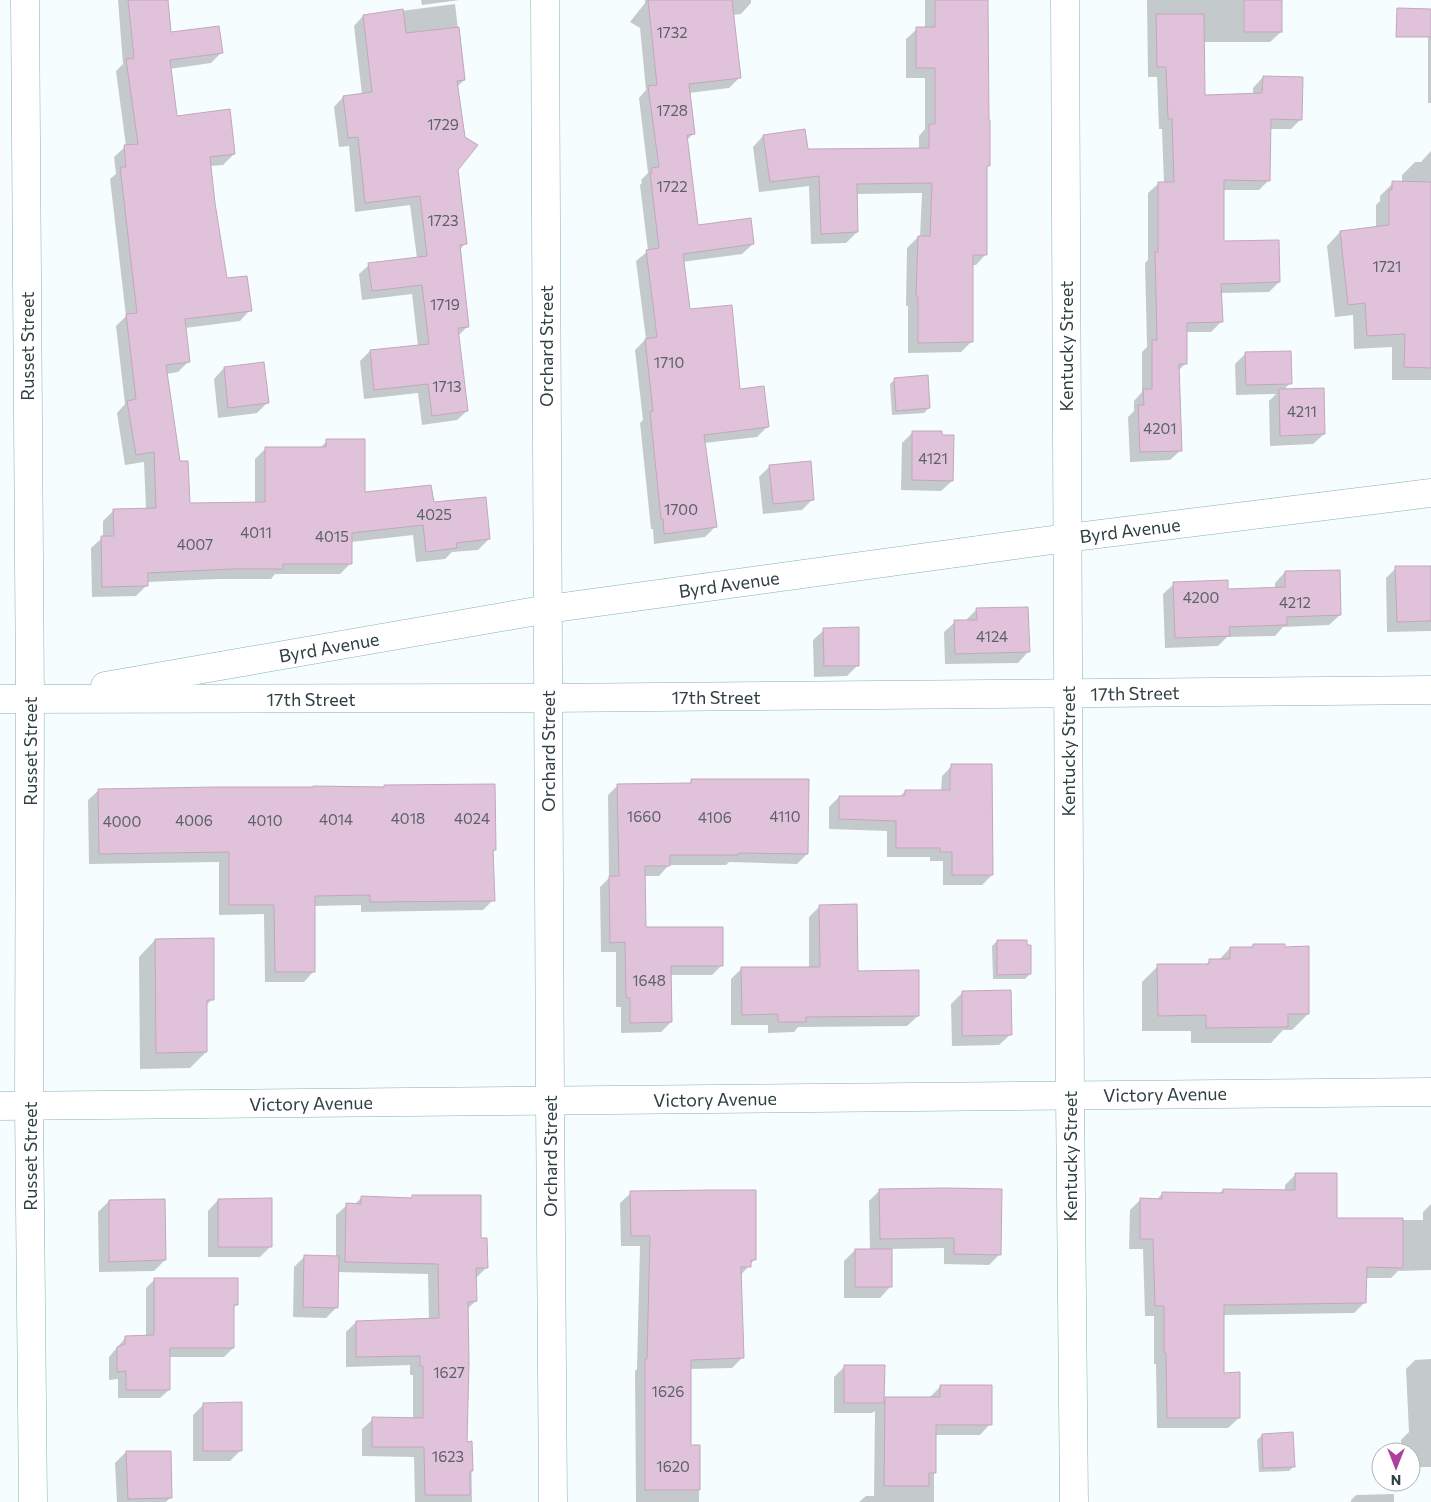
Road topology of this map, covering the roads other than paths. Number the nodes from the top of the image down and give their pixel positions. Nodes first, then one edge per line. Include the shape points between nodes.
1 (25, 0) edge
2 (545, 0) edge
3 (1065, 0) edge
4 (1431, 493) edge
5 (1067, 538) junction
6 (548, 609) junction
7 (1431, 690) edge
8 (1068, 694) junction
9 (548, 698) junction
10 (0, 699) edge
11 (30, 699) junction
12 (1431, 1092) edge
13 (1070, 1096) junction
14 (550, 1101) junction
15 (0, 1106) edge
16 (29, 1106) junction
17 (33, 1502) edge
18 (553, 1502) edge
19 (1074, 1502) edge

1 - 11 street, Russet Street
2 - 6 street, Orchard Street
3 - 5 street, Kentucky Street
4 - 5 street, Byrd Avenue
5 - 6 street, Byrd Avenue
5 - 8 street, Kentucky Street
6 - 9 street, Orchard Street
6 - 11 street, Byrd Avenue
7 - 8 street, 17th Street
8 - 9 street, 17th Street
8 - 13 street, Kentucky Street
9 - 11 street, 17th Street
9 - 14 street, Orchard Street
10 - 11 street, 17th Street
11 - 16 street, Russet Street
12 - 13 street, Victory Avenue
13 - 14 street, Victory Avenue
13 - 19 street, Kentucky Street
14 - 16 street, Victory Avenue
14 - 18 street, Orchard Street
15 - 16 street, Victory Avenue
16 - 17 street, Russet Street

